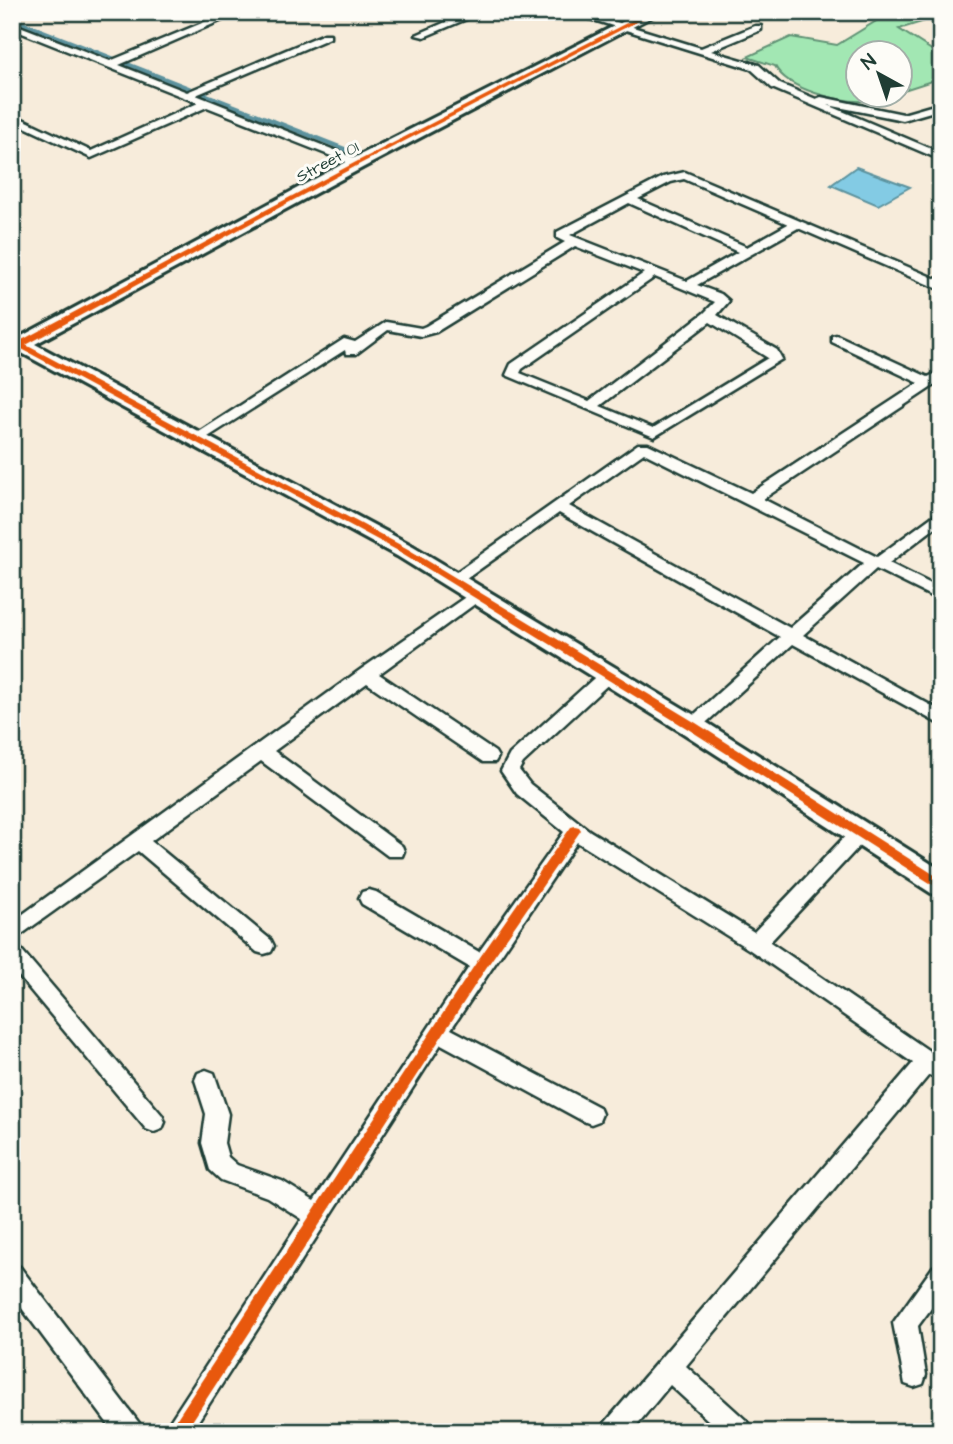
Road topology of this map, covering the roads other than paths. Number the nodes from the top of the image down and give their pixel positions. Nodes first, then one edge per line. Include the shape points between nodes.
1 (478, 12) edge
2 (573, 12) edge
3 (653, 12) edge
4 (222, 18) dead end
5 (12, 26) edge
6 (624, 27) junction
7 (758, 28) dead end
8 (421, 35) dead end
9 (327, 36) dead end
10 (702, 51) junction
11 (111, 64) junction
12 (194, 92) junction
13 (803, 98) junction
14 (206, 103) junction
15 (941, 106) edge
16 (12, 117) edge
17 (941, 157) edge
18 (358, 163) junction
19 (629, 199) junction
20 (797, 225) junction
21 (574, 241) junction
22 (748, 252) junction
23 (654, 272) junction
24 (688, 285) junction
25 (941, 286) edge
26 (709, 316) junction
27 (837, 340) dead end
28 (15, 344) edge
29 (935, 379) edge
30 (590, 407) junction
31 (195, 439) junction
32 (752, 499) junction
33 (558, 506) junction
34 (941, 515) edge
35 (878, 562) junction
36 (453, 580) junction
37 (477, 594) junction
38 (941, 596) edge
39 (790, 636) junction
40 (366, 674) junction
41 (609, 674) junction
42 (941, 719) edge
43 (692, 726) junction
44 (261, 751) junction
45 (489, 757) dead end
46 (575, 830) junction
47 (859, 834) junction
48 (138, 841) junction
49 (395, 851) dead end
50 (941, 885) edge
51 (369, 898) dead end
52 (12, 933) edge
53 (756, 943) junction
54 (264, 946) dead end
55 (12, 953) edge
56 (482, 964) junction
57 (438, 1032) junction
58 (934, 1066) edge
59 (206, 1080) dead end
60 (591, 1114) dead end
61 (154, 1122) dead end
62 (318, 1216) junction
63 (12, 1275) edge
64 (941, 1275) edge
65 (668, 1367) junction
66 (914, 1375) dead end
67 (130, 1432) edge
68 (176, 1432) edge
69 (614, 1432) edge
70 (740, 1432) edge

1 - 8 street
2 - 6 street
3 - 6 street, Street 01
4 - 11 street
5 - 11 street
6 - 10 street
6 - 18 street, Street 01
7 - 10 street
9 - 12 street
10 - 13 street via 755,67 771,83
11 - 12 street
12 - 14 street
13 - 15 street via 850,103 903,117
13 - 17 street
14 - 16 street via 91,155
14 - 18 street
18 - 28 street, Street 01
19 - 20 street via 685,175
19 - 21 street via 561,236
19 - 22 street
20 - 22 street
20 - 25 street
21 - 23 street
21 - 31 street via 432,329 421,332 386,326
22 - 24 street
23 - 24 street
23 - 30 street via 516,367 513,375 521,380
24 - 26 street via 723,301
26 - 30 street
26 - 30 street via 775,359 654,433
27 - 29 street
28 - 31 street
29 - 32 street
31 - 36 street
32 - 33 street via 643,447
32 - 35 street
33 - 36 street
33 - 39 street
34 - 35 street
35 - 38 street
35 - 39 street
36 - 37 street
37 - 40 street
37 - 41 street
39 - 42 street
39 - 43 street
40 - 44 street
40 - 45 street
41 - 43 street
41 - 46 street via 516,759 510,771 520,789
43 - 47 street
44 - 48 street
44 - 49 street
46 - 53 street
46 - 56 street
47 - 50 street
47 - 53 street
48 - 52 street
48 - 54 street
51 - 56 street
53 - 58 street
55 - 61 street
56 - 57 street
57 - 60 street
57 - 62 street
58 - 65 street
59 - 62 street via 217,1114 214,1143 218,1163 229,1173 274,1189
62 - 68 street
63 - 67 street
64 - 66 street via 905,1323
65 - 69 street
65 - 70 street

